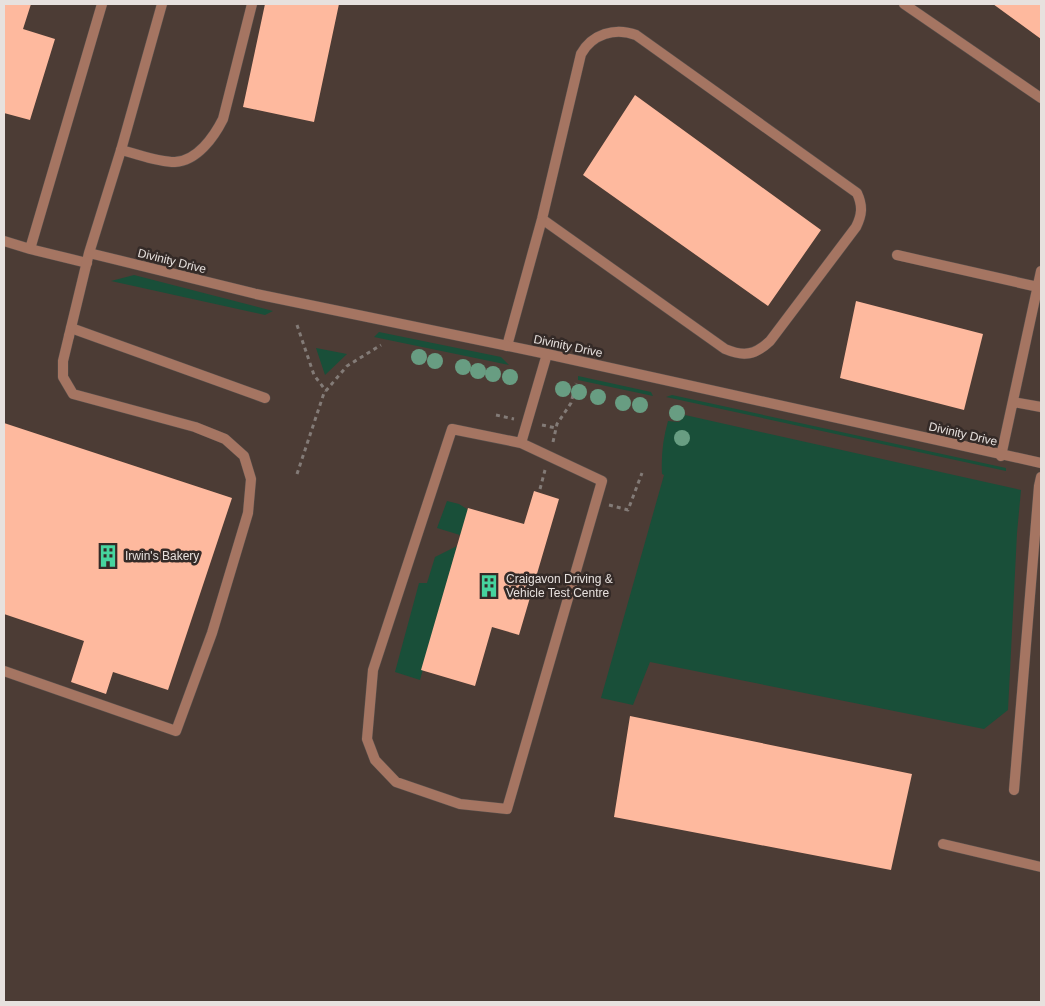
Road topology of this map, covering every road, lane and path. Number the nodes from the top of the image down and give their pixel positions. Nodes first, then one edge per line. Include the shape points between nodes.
1 (102, 4) edge
2 (162, 4) edge
3 (252, 4) edge
4 (904, 4) edge
5 (1041, 98) edge
6 (121, 150) junction
7 (542, 219) junction
8 (4, 241) edge
9 (30, 249) junction
10 (898, 255) dead end
11 (88, 258) junction
12 (1041, 271) edge
13 (1038, 287) junction
14 (297, 326) dead end
15 (70, 332) junction
16 (381, 345) dead end
17 (507, 346) junction
18 (547, 354) junction
19 (576, 383) dead end
20 (326, 392) junction
21 (265, 398) dead end
22 (1013, 402) junction
23 (1041, 407) edge
24 (520, 443) junction
25 (549, 456) junction
26 (1001, 456) junction
27 (1041, 463) edge
28 (642, 473) dead end
29 (297, 474) dead end
30 (1041, 477) edge
31 (540, 489) dead end
32 (596, 501) junction
33 (4, 671) edge
34 (1014, 790) dead end
35 (943, 844) dead end
36 (1041, 867) edge

1 - 9 street
2 - 6 street
3 - 6 street via 223,119 206,145 192,157 176,162
4 - 5 street
6 - 11 street
7 - 7 street via 581,54 594,39 618,30 636,36 858,193 862,207 856,227 770,341 763,348 745,354 726,349
7 - 17 street
8 - 9 street, Divinity Drive
9 - 11 street, Divinity Drive
10 - 13 street
11 - 15 street
11 - 17 street, Divinity Drive
12 - 13 street
13 - 22 street
14 - 20 path via 314,375
15 - 21 street
15 - 33 street via 63,377 73,394 194,427 225,439 244,456 251,480 248,513 212,633 176,731
16 - 20 path via 347,366
17 - 18 street, Divinity Drive
18 - 24 street
18 - 26 street, Divinity Drive
19 - 25 path via 572,403 557,424
20 - 29 path
22 - 23 street
22 - 26 street
24 - 25 street
24 - 32 street via 452,429 373,670 368,739 375,760 396,782 460,804 507,809
25 - 31 path
25 - 32 street via 602,481
26 - 27 street, Divinity Drive
28 - 32 path via 628,510
30 - 34 street
35 - 36 street

